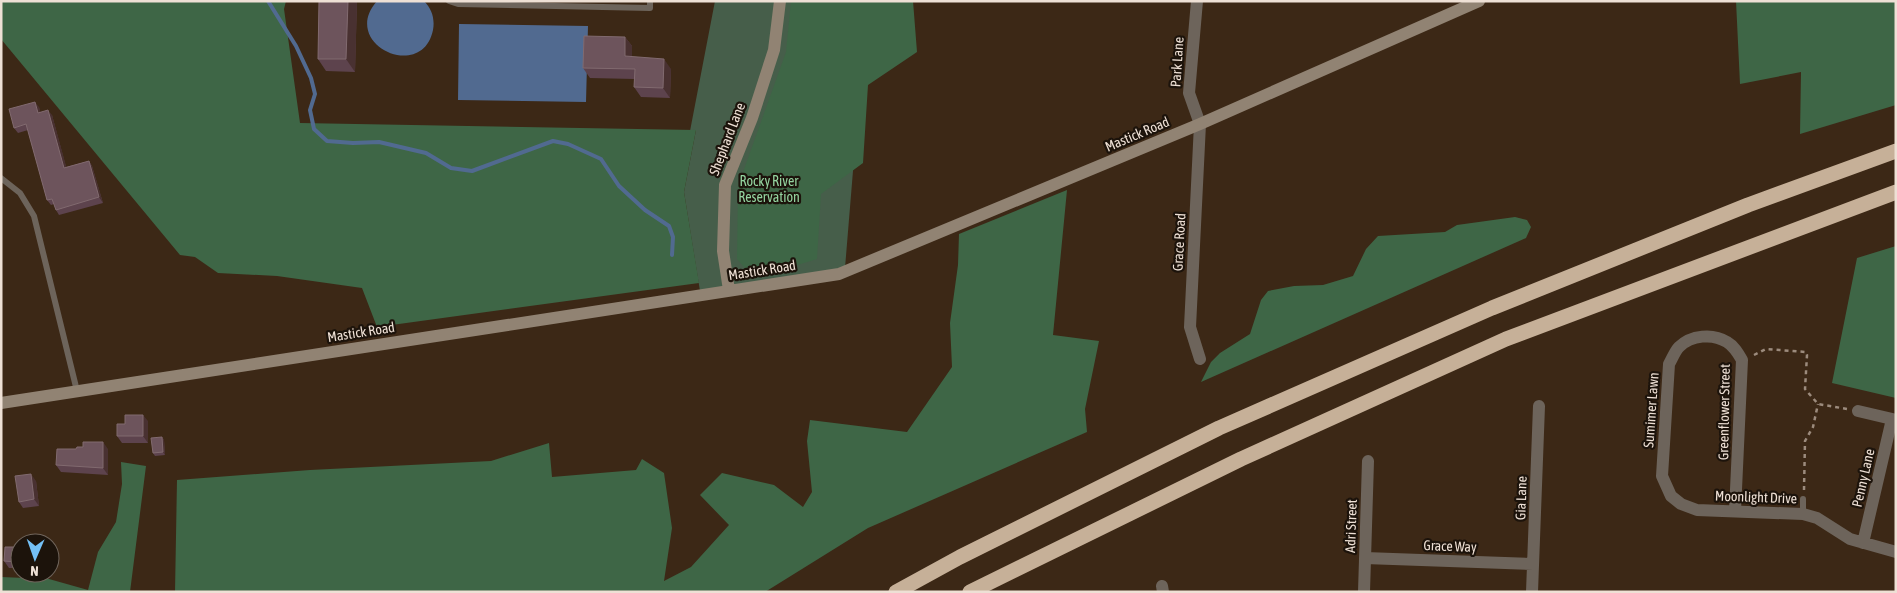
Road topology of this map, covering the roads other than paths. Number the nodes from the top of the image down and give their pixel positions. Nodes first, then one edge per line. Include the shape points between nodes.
1 (449, 1) edge
2 (650, 1) edge
3 (780, 1) edge
4 (1197, 1) edge
5 (1479, 1) edge
6 (1200, 124) junction
7 (1896, 151) edge
8 (1, 178) edge
9 (1896, 192) edge
10 (729, 290) junction
11 (1704, 336) joint
12 (1200, 359) dead end
13 (77, 391) junction
14 (1, 403) edge
15 (1540, 406) dead end
16 (1858, 412) road end
17 (1894, 420) edge
18 (1368, 461) dead end
19 (1671, 496) joint
20 (1803, 499) road end
21 (1736, 511) junction
22 (1803, 514) junction
23 (1863, 543) junction
24 (1896, 552) edge
25 (1365, 558) junction
26 (1533, 564) junction
27 (896, 592) edge
28 (970, 592) edge
29 (1364, 592) edge
30 (1532, 592) edge

1 - 2 lane via 458,4 650,8
3 - 10 street, Shephard Lane via 774,50 752,118 725,185 723,251
4 - 6 street, Park Lane via 1189,93
5 - 6 street, Mastick Road
6 - 10 street, Mastick Road via 839,274
6 - 12 street, Grace Road via 1190,327
7 - 27 highway via 1729,212 1492,308 1219,428
8 - 13 lane via 20,193 34,216
9 - 28 highway via 1506,339 1240,459
10 - 13 street, Mastick Road
11 - 19 street, Sumimer Lawn via 1688,340 1678,348 1669,364 1662,476
11 - 21 street, Greenflower Street via 1728,342 1742,360
13 - 14 street, Mastick Road
15 - 26 street, Gia Lane
16 - 17 street
17 - 23 street, Penny Lane
18 - 25 street, Adri Street
19 - 21 street, Moonlight Drive via 1697,510
20 - 22 lane
21 - 22 street, Moonlight Drive
22 - 23 street, Moonlight Drive
23 - 24 street, Moonlight Drive
25 - 26 street, Grace Way
25 - 29 street, Adri Street
26 - 30 street, Gia Lane

